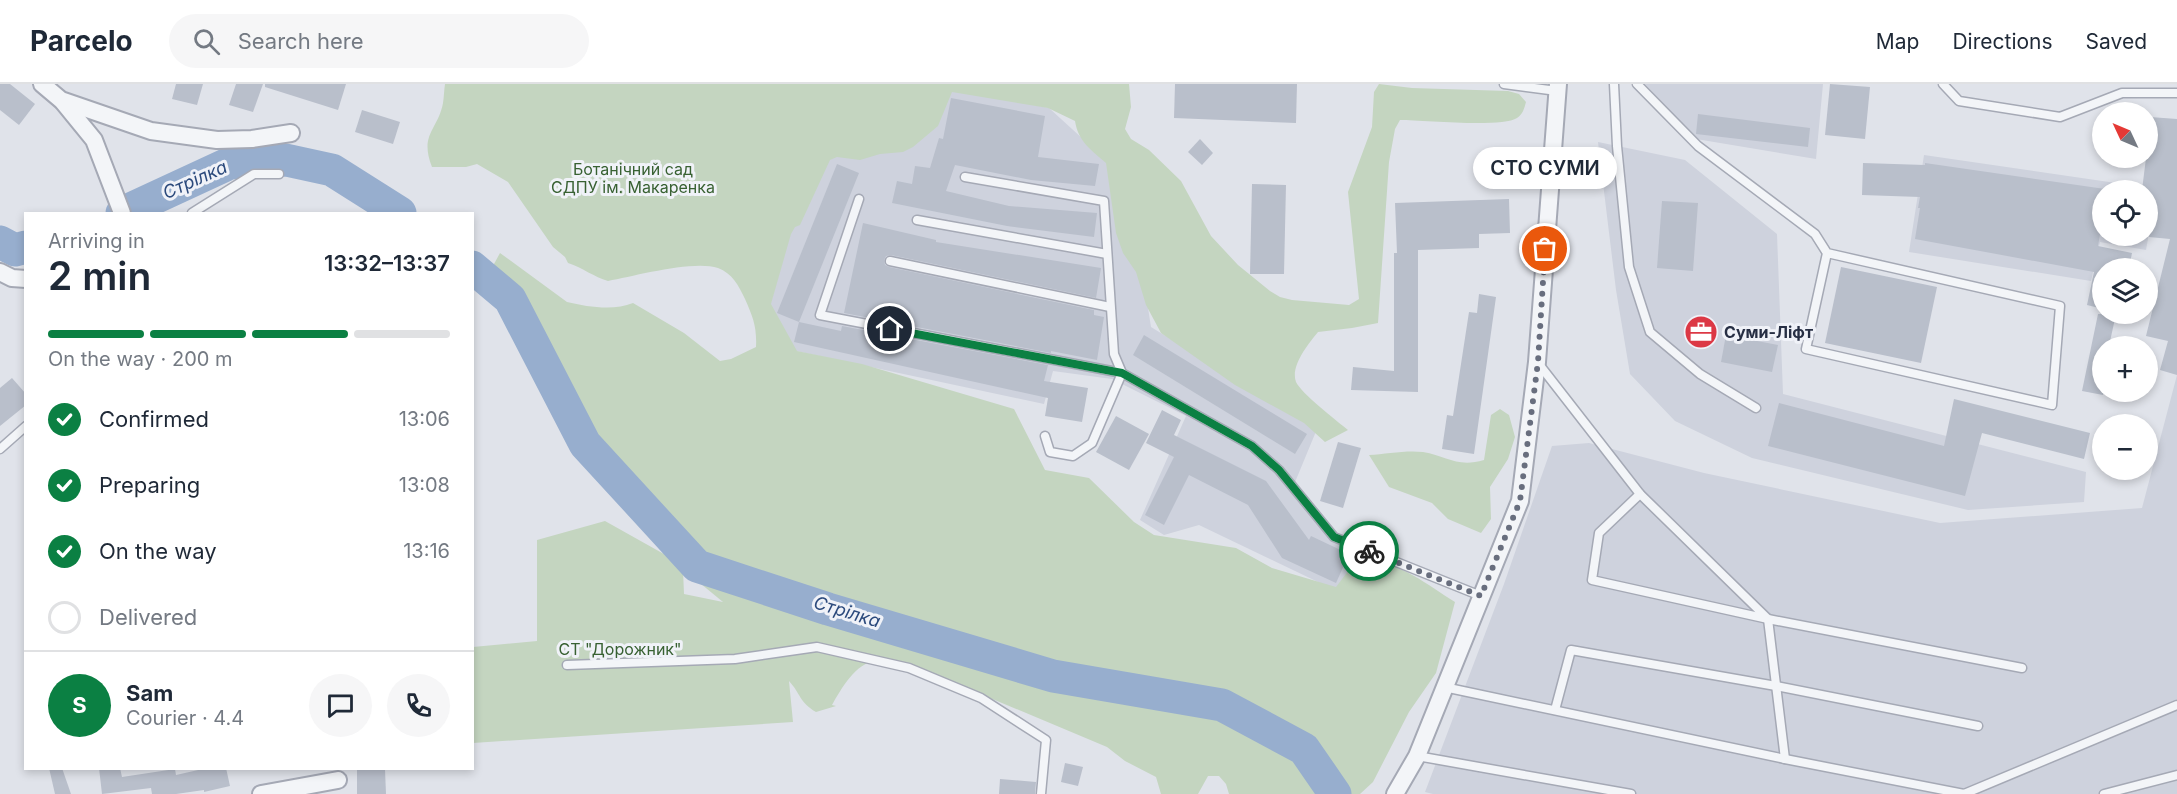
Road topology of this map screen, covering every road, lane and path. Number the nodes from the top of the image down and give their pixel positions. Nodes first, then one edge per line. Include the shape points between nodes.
1 (42, 84) edge
2 (1504, 84) edge
3 (1614, 84) edge
4 (1637, 84) edge
5 (1943, 84) edge
6 (1558, 87) edge
7 (2177, 93) edge
8 (61, 100) junction
9 (291, 133) dead end
10 (279, 174) dead end
11 (965, 177) dead end
12 (859, 199) dead end
13 (120, 207) edge
14 (194, 212) edge
15 (917, 220) dead end
16 (1827, 253) junction
17 (1107, 254) junction
18 (890, 261) dead end
19 (0, 272) edge
20 (24, 279) edge
21 (1110, 307) junction
22 (1538, 362) junction
23 (1122, 373) junction
24 (1756, 408) dead end
25 (24, 428) edge
26 (1045, 436) dead end
27 (0, 449) edge
28 (1640, 494) junction
29 (1481, 596) junction
30 (1768, 619) junction
31 (567, 665) dead end
32 (2022, 668) dead end
33 (1776, 686) junction
34 (1444, 687) junction
35 (2177, 705) edge
36 (1555, 710) junction
37 (1978, 726) dead end
38 (1417, 756) junction
39 (1785, 759) junction
40 (2177, 775) edge
41 (338, 781) edge
42 (261, 794) edge
43 (1041, 794) edge
44 (1395, 794) edge
45 (1631, 794) edge
46 (2104, 794) edge

1 - 8 street
2 - 6 lane
3 - 24 lane via 1629,267 1650,332 1700,374
4 - 16 lane via 1698,146 1815,234
5 - 7 lane via 1959,101 2060,117 2122,93
6 - 22 street
8 - 9 street via 151,131 217,140
8 - 13 street via 94,140
10 - 14 lane via 254,174
11 - 17 lane via 1104,201
12 - 23 lane via 820,315
15 - 17 lane
16 - 16 lane via 1806,349 2052,405 2060,306
17 - 21 lane
18 - 21 lane
19 - 20 street
21 - 23 lane via 1114,354
22 - 28 lane
22 - 29 street via 1520,501
23 - 26 lane via 1092,443 1073,456 1050,452
23 - 29 lane via 1252,446 1279,470 1334,537
25 - 27 lane
28 - 30 lane
28 - 30 lane via 1599,533 1592,580
29 - 34 street
30 - 32 lane
30 - 33 lane
31 - 43 lane via 735,659 817,647 909,668 981,698 1046,740
33 - 36 lane via 1571,650
33 - 37 lane
33 - 39 lane
34 - 36 lane
34 - 38 street
35 - 39 lane via 1964,794
36 - 39 lane
38 - 44 street
38 - 45 lane
40 - 46 lane
41 - 42 street

